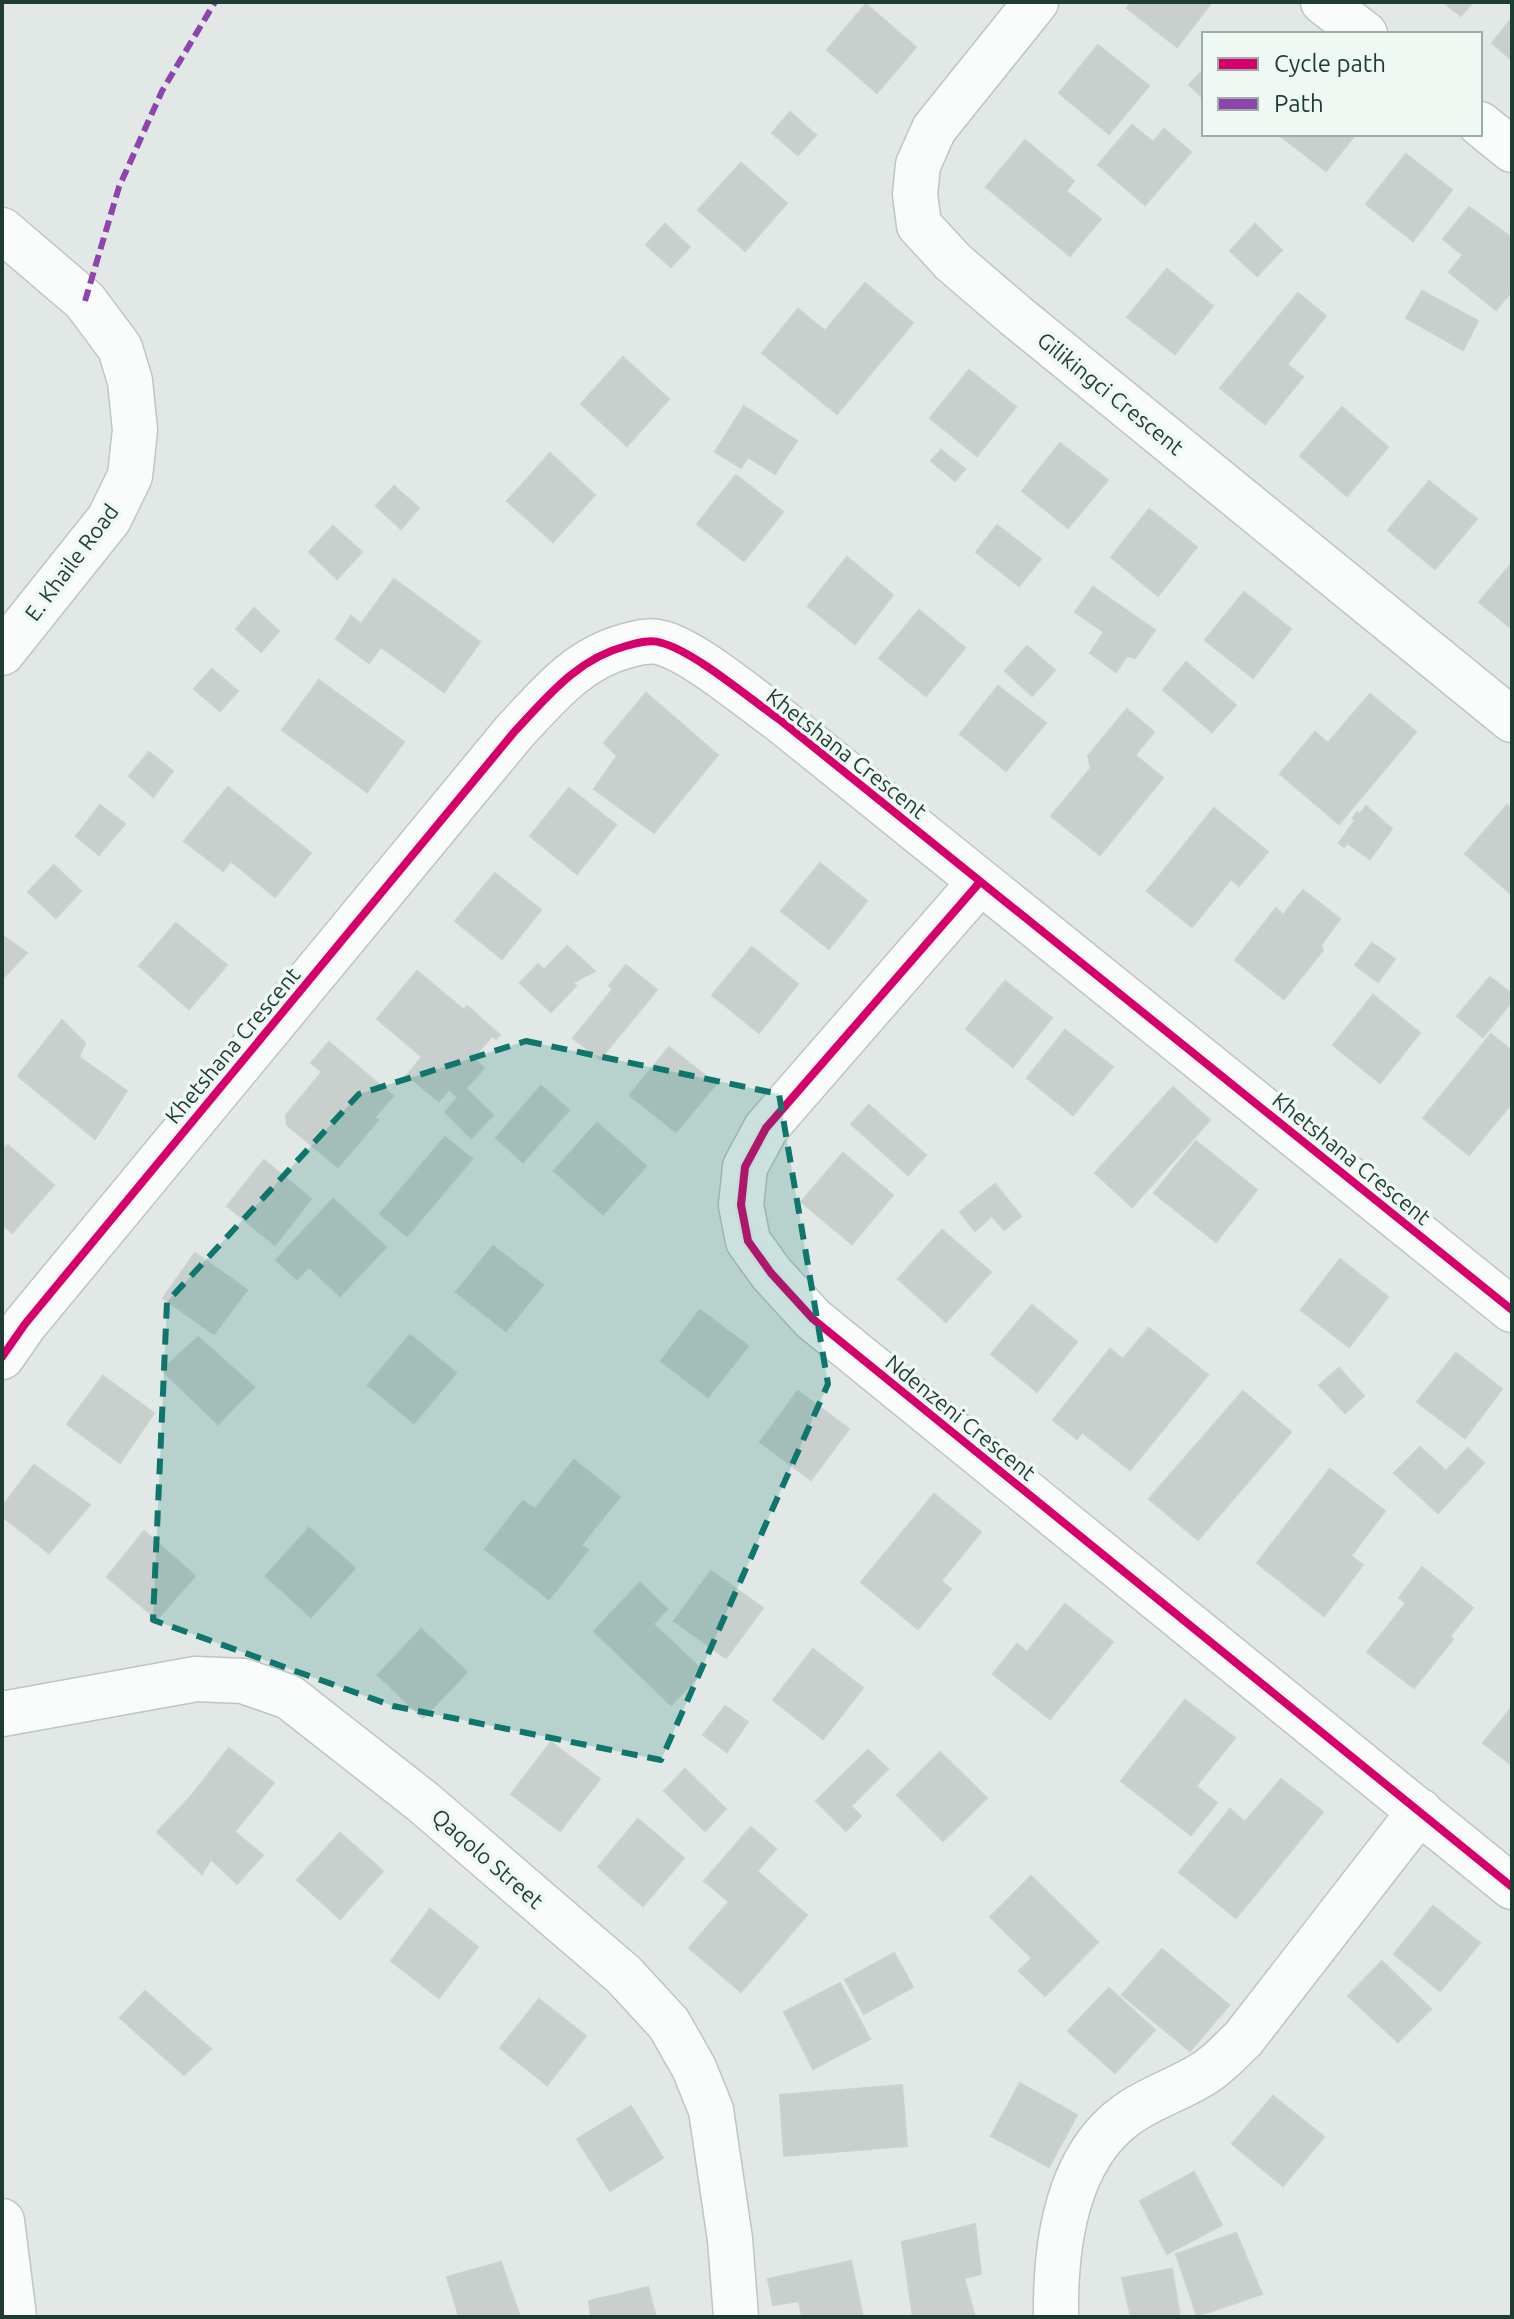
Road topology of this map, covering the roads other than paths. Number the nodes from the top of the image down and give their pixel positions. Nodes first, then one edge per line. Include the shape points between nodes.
1 (1036, 2) edge
2 (1323, 2) edge
3 (1362, 32) edge
4 (1482, 126) edge
5 (1512, 150) edge
6 (2, 230) edge
7 (2, 653) edge
8 (1512, 720) edge
9 (980, 882) junction
10 (1512, 1310) edge
11 (2, 1357) edge
12 (2, 1714) edge
13 (1420, 1811) junction
14 (1512, 1887) edge
15 (2, 2221) edge
16 (14, 2317) edge
17 (736, 2317) edge
18 (1056, 2317) edge

1 - 8 street, Gilikingci Crescent via 934,129 918,165 919,225 1016,316
2 - 3 street
4 - 5 street
6 - 7 street, E. Khaile Road via 85,301 120,348 135,430 130,476 109,519
9 - 10 street, Khetshana Crescent
9 - 11 street, Khetshana Crescent via 780,720 685,653 660,642 641,642 587,660 515,731
9 - 13 street, Ndenzeni Crescent via 766,1128 745,1167 741,1205 748,1241 813,1319
12 - 17 street, Qaqolo Street via 196,1679 243,1681 289,1697 412,1793 624,1975 669,2024 711,2110
13 - 14 street, Ndenzeni Crescent
13 - 18 street via 1243,2039 1208,2071 1126,2115 1099,2141 1077,2177 1060,2234
15 - 16 street

